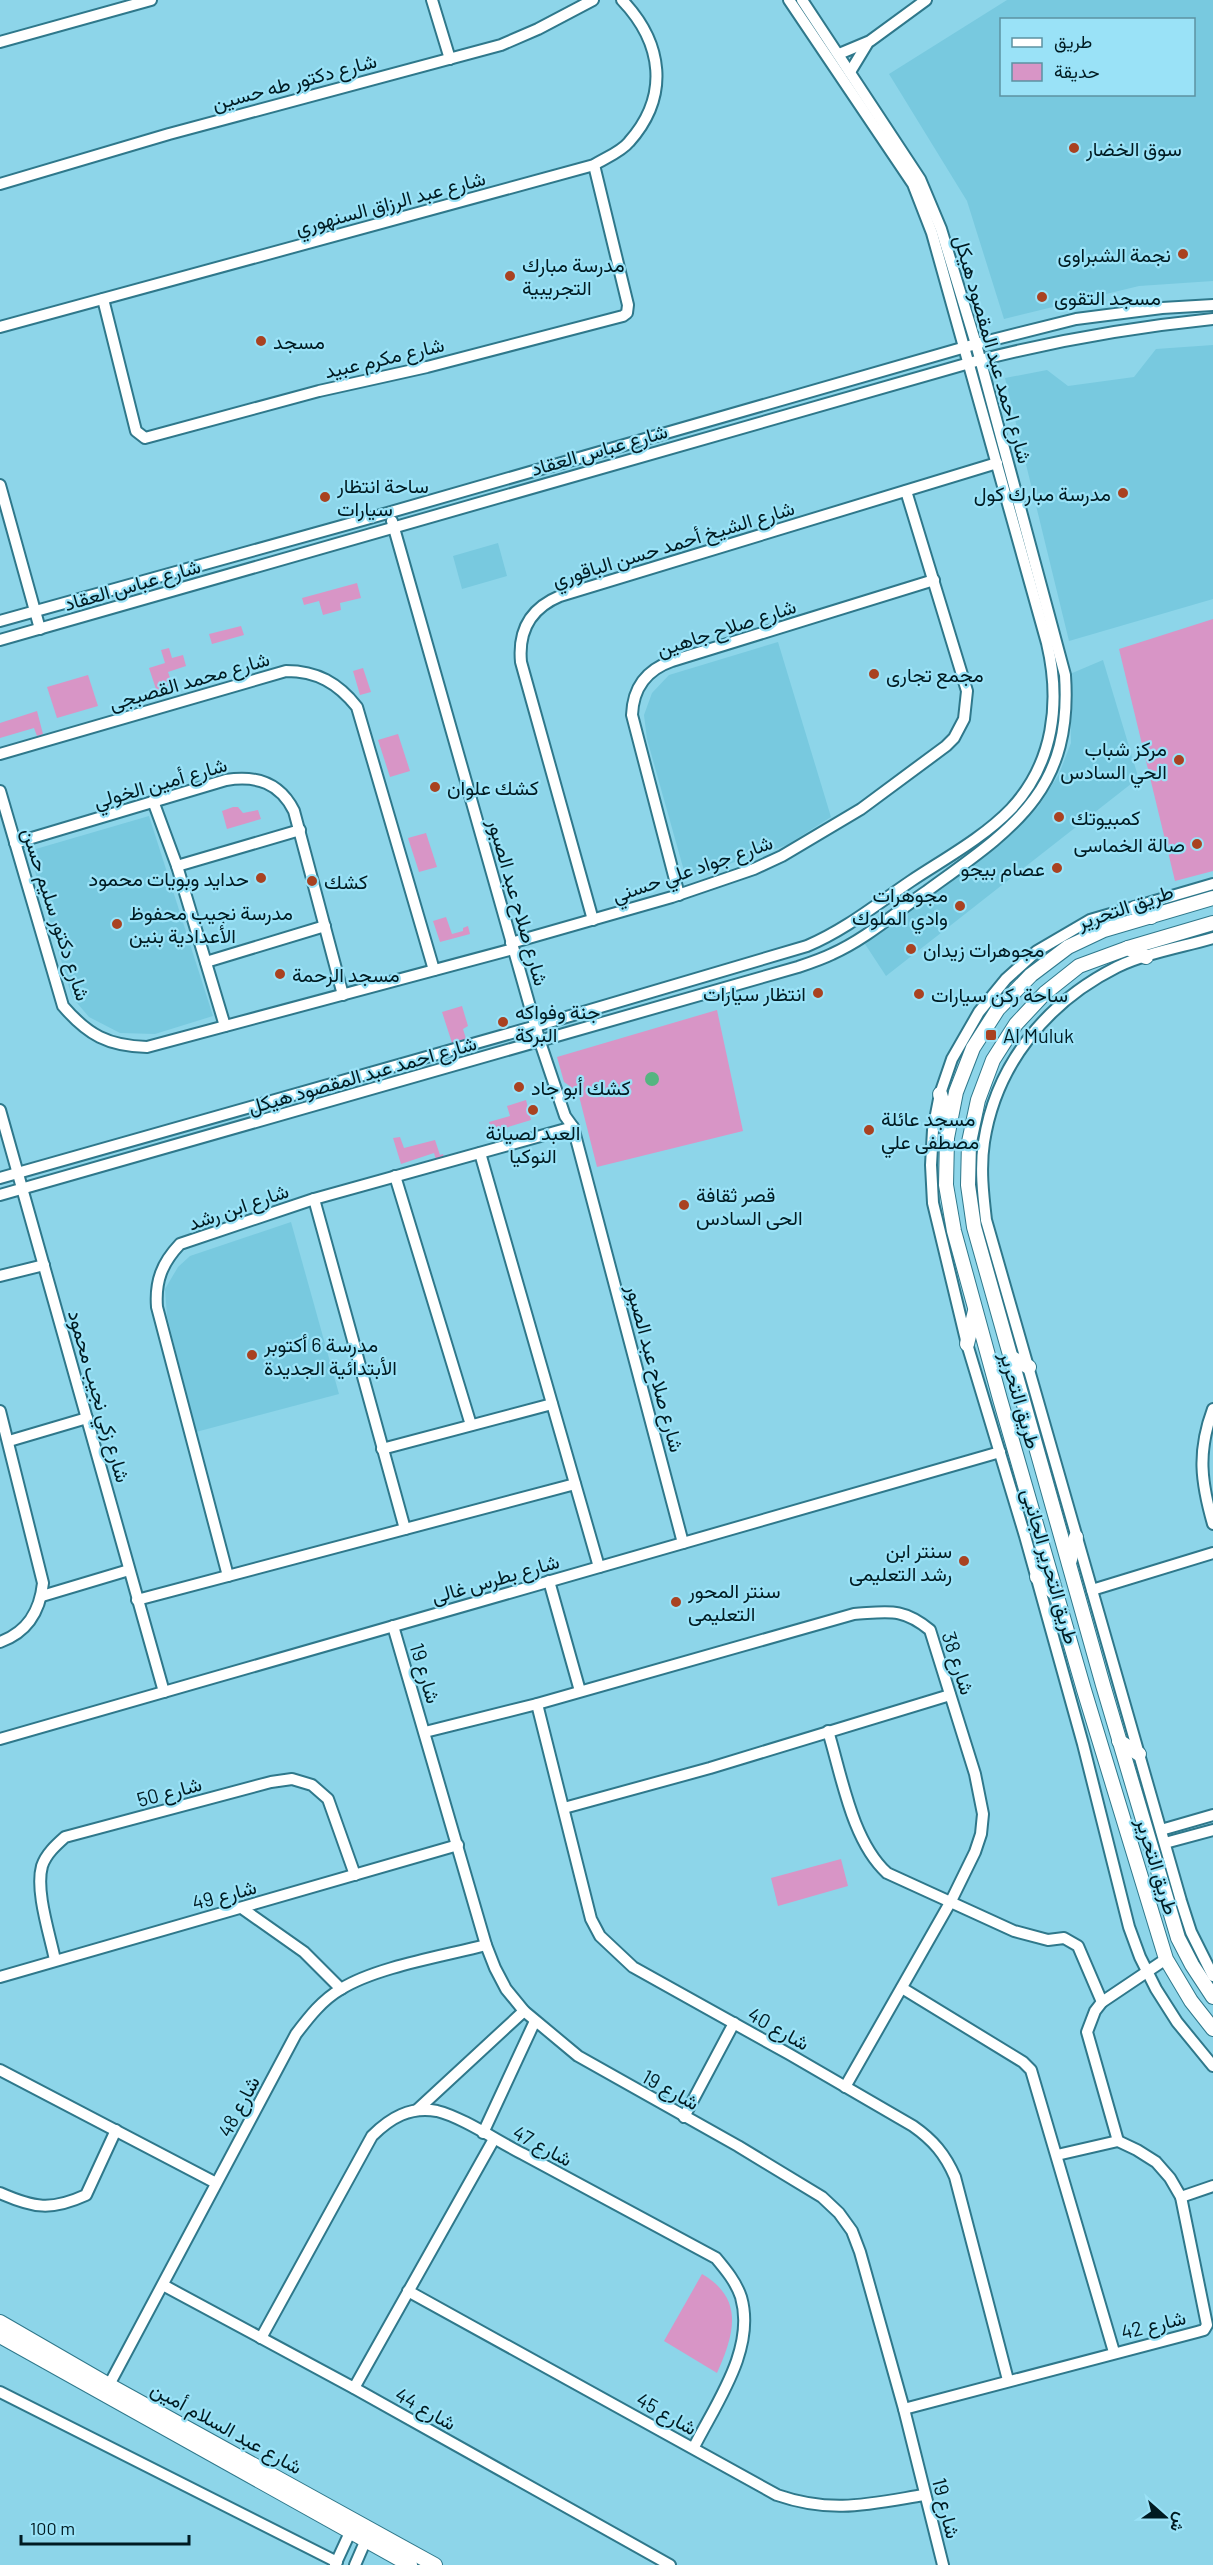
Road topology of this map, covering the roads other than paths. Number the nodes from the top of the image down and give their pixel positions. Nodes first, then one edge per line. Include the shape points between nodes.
1 (151, 0) edge
2 (432, 0) edge
3 (593, 0) edge
4 (622, 0) edge
5 (789, 0) edge
6 (802, 0) edge
7 (926, 0) edge
8 (870, 41) junction
9 (0, 42) edge
10 (839, 54) junction
11 (450, 59) junction
12 (850, 72) junction
13 (594, 165) junction
14 (0, 184) edge
15 (104, 299) junction
16 (1213, 305) edge
17 (1213, 319) edge
18 (0, 327) edge
19 (976, 344) junction
20 (964, 347) junction
21 (980, 360) junction
22 (968, 363) junction
23 (997, 464) junction
24 (0, 485) edge
25 (906, 491) junction
26 (389, 512) junction
27 (393, 527) junction
28 (934, 580) junction
29 (35, 611) junction
30 (0, 621) edge
31 (40, 629) junction
32 (0, 639) edge
33 (0, 754) edge
34 (0, 791) edge
35 (1021, 796) junction
36 (153, 801) junction
37 (1032, 804) junction
38 (300, 830) junction
39 (15, 843) junction
40 (177, 866) junction
41 (1213, 884) edge
42 (679, 895) junction
43 (1213, 898) edge
44 (1135, 908) junction
45 (1151, 917) junction
46 (593, 921) junction
47 (1213, 923) edge
48 (325, 926) junction
49 (1213, 938) edge
50 (512, 946) junction
51 (1128, 948) junction
52 (792, 951) junction
53 (1146, 957) junction
54 (206, 963) junction
55 (798, 967) junction
56 (434, 970) junction
57 (343, 995) junction
58 (225, 1026) junction
59 (536, 1026) junction
60 (540, 1042) junction
61 (940, 1094) junction
62 (0, 1110) edge
63 (949, 1124) junction
64 (573, 1127) junction
65 (480, 1153) junction
66 (18, 1173) junction
67 (395, 1176) junction
68 (0, 1178) edge
69 (22, 1188) junction
70 (0, 1195) edge
71 (314, 1199) junction
72 (44, 1265) junction
73 (0, 1276) edge
74 (975, 1308) junction
75 (967, 1344) junction
76 (1010, 1357) junction
77 (1029, 1367) junction
78 (552, 1404) junction
79 (1213, 1409) edge
80 (0, 1411) edge
81 (87, 1418) junction
82 (471, 1425) junction
83 (9, 1441) junction
84 (382, 1449) junction
85 (1000, 1452) junction
86 (575, 1484) junction
87 (1213, 1524) edge
88 (405, 1529) junction
89 (1076, 1537) junction
90 (683, 1543) junction
91 (1213, 1553) edge
92 (1069, 1563) junction
93 (599, 1567) junction
94 (129, 1570) junction
95 (228, 1576) junction
96 (1037, 1577) junction
97 (549, 1581) junction
98 (1092, 1590) junction
99 (1057, 1595) junction
100 (42, 1596) junction
101 (137, 1600) junction
102 (393, 1626) junction
103 (0, 1642) edge
104 (1092, 1646) junction
105 (1072, 1648) junction
106 (1103, 1685) junction
107 (1084, 1690) junction
108 (580, 1691) junction
109 (164, 1692) junction
110 (950, 1695) junction
111 (537, 1704) junction
112 (828, 1731) junction
113 (425, 1732) junction
114 (0, 1739) edge
115 (1119, 1741) junction
116 (1139, 1754) junction
117 (564, 1808) junction
118 (1213, 1815) edge
119 (1161, 1830) junction
120 (1213, 1830) edge
121 (1165, 1843) junction
122 (458, 1845) junction
123 (355, 1875) junction
124 (951, 1902) junction
125 (243, 1908) junction
126 (486, 1945) junction
127 (1166, 1959) junction
128 (55, 1960) junction
129 (1146, 1972) junction
130 (1213, 1976) edge
131 (0, 1977) edge
132 (902, 1988) junction
133 (341, 1989) junction
134 (1213, 1997) edge
135 (1102, 2002) junction
136 (524, 2011) junction
137 (536, 2021) junction
138 (734, 2023) junction
139 (1213, 2029) edge
140 (1213, 2066) edge
141 (0, 2070) edge
142 (845, 2087) junction
143 (417, 2110) junction
144 (684, 2117) junction
145 (116, 2130) junction
146 (483, 2133) junction
147 (494, 2139) junction
148 (1118, 2141) junction
149 (1058, 2155) junction
150 (216, 2183) junction
151 (1213, 2186) edge
152 (0, 2193) edge
153 (1181, 2197) junction
154 (163, 2286) junction
155 (408, 2291) junction
156 (0, 2322) edge
157 (1208, 2333) edge
158 (0, 2336) edge
159 (261, 2338) junction
160 (1114, 2352) junction
161 (1008, 2380) junction
162 (109, 2385) junction
163 (354, 2388) junction
164 (0, 2392) edge
165 (904, 2409) junction
166 (694, 2447) junction
167 (924, 2495) junction
168 (353, 2526) junction
169 (368, 2534) junction
170 (336, 2563) edge
171 (355, 2565) edge
172 (410, 2565) edge
173 (435, 2565) edge
174 (670, 2565) edge
175 (943, 2565) edge

1 - 9 street
2 - 11 street
3 - 11 street, شارع دكتور طه حسين via 501,45
4 - 13 street, شارع عبد الرزاق السنهوري via 651,39 657,63 655,94 645,120 629,142
5 - 20 street, شارع احمد عبد المقصود هيكل via 913,184 932,233
6 - 10 street, شارع احمد عبد المقصود هيكل
7 - 8 street
8 - 10 street
8 - 12 street
10 - 12 street, شارع احمد عبد المقصود هيكل
11 - 14 street, شارع دكتور طه حسين via 180,130
12 - 19 street, شارع احمد عبد المقصود هيكل via 920,179 941,229
13 - 15 street, شارع عبد الرزاق السنهوري
13 - 15 street, شارع مكرم عبيد via 628,305 624,316 145,438 136,431
15 - 18 street, شارع عبد الرزاق السنهوري
16 - 19 street, شارع عباس العقاد via 1077,320
17 - 21 street, شارع عباس العقاد via 1108,331
19 - 20 street, شارع عباس العقاد
19 - 21 street, شارع احمد عبد المقصود هيكل
20 - 22 street, شارع احمد عبد المقصود هيكل
20 - 26 street, شارع عباس العقاد
21 - 22 street, شارع عباس العقاد
21 - 37 street, شارع احمد عبد المقصود هيكل via 1065,675 1061,743
22 - 23 street, شارع احمد عبد المقصود هيكل
22 - 27 street, شارع عباس العقاد
23 - 25 street, شارع الشيخ أحمد حسن الباقوري
23 - 35 street, شارع احمد عبد المقصود هيكل via 1054,676 1054,717 1049,738
24 - 29 street
25 - 28 street, شارع جواد علي حسني
25 - 46 street, شارع الشيخ أحمد حسن الباقوري via 560,596 527,621 522,634 521,662
26 - 27 street, شارع صلاح عبد الصبور
26 - 29 street, شارع عباس العقاد
27 - 31 street, شارع عباس العقاد
27 - 50 street, شارع صلاح عبد الصبور
28 - 42 street, شارع جواد علي حسني via 967,691 965,716 954,738 861,810 782,856
28 - 42 street, شارع صلاح جاهين via 672,661 647,675 635,694 632,716
29 - 30 street, شارع عباس العقاد
29 - 31 street
31 - 32 street, شارع عباس العقاد
33 - 56 street, شارع محمد القصبجى via 264,677 297,671 323,678 336,685 357,707
34 - 39 street, شارع دكتور سليم حسن
35 - 37 street
35 - 52 street, شارع احمد عبد المقصود هيكل via 997,821 834,934
36 - 38 street, شارع أمين الخولي via 226,780 256,778 285,795
36 - 39 street, شارع أمين الخولي
36 - 40 street
37 - 55 street, شارع احمد عبد المقصود هيكل via 981,852 856,941
38 - 40 street
38 - 48 street, شارع أمين الخولي
39 - 58 street, شارع دكتور سليم حسن via 63,1006 78,1023 110,1042 137,1047
40 - 54 street
41 - 44 street, طريق التحرير الجانبى
42 - 46 street, شارع جواد علي حسني
43 - 45 street, طريق التحرير
44 - 45 street
44 - 61 street, طريق التحرير الجانبى via 1073,928 1021,964 967,1030
45 - 63 street, طريق التحرير via 1104,930 1068,947 1030,975 999,1009 973,1048
46 - 50 street, شارع جواد علي حسني
47 - 51 street, طريق التحرير
48 - 54 street
48 - 57 street, شارع أمين الخولي
49 - 53 street, طريق التحرير الجانبى
50 - 56 street, شارع دكتور سليم حسن
50 - 59 street, شارع صلاح عبد الصبور
51 - 53 street
51 - 76 street, طريق التحرير via 1079,966 1045,993 1016,1024 993,1060 978,1100 969,1142 968,1185 975,1227
52 - 55 street
52 - 59 street, شارع احمد عبد المقصود هيكل
53 - 77 street, طريق التحرير الجانبى via 1085,984 1054,1008 1028,1037 1007,1070 992,1105 981,1182 986,1220
54 - 58 street
55 - 60 street, شارع احمد عبد المقصود هيكل
56 - 57 street, شارع دكتور سليم حسن
57 - 58 street, شارع دكتور سليم حسن
59 - 60 street, شارع صلاح عبد الصبور
59 - 66 street, شارع احمد عبد المقصود هيكل
60 - 64 street, شارع صلاح عبد الصبور via 565,1116
60 - 69 street, شارع احمد عبد المقصود هيكل
61 - 63 street
61 - 75 street, طريق التحرير الجانبى via 931,1153 933,1203
62 - 66 street, شارع زكي نجيب محمود
63 - 74 street, طريق التحرير via 946,1185
64 - 65 street, شارع ابن رشد
64 - 90 street, شارع صلاح عبد الصبور
65 - 67 street, شارع ابن رشد
65 - 78 street
66 - 68 street, شارع احمد عبد المقصود هيكل
66 - 69 street, شارع زكي نجيب محمود
67 - 71 street, شارع ابن رشد
67 - 82 street
69 - 70 street, شارع احمد عبد المقصود هيكل
69 - 72 street, شارع زكي نجيب محمود
71 - 84 street
71 - 95 street, شارع ابن رشد via 180,1244 158,1279 158,1307
72 - 73 street
72 - 81 street, شارع زكي نجيب محمود
74 - 75 street
74 - 99 street, طريق التحرير
75 - 85 street, طريق التحرير الجانبى
76 - 77 street
76 - 92 street, طريق التحرير
77 - 89 street, طريق التحرير الجانبى
78 - 82 street
78 - 86 street
79 - 87 street via 1202,1456 1203,1488
80 - 83 street
81 - 83 street
81 - 94 street, شارع زكي نجيب محمود
82 - 84 street
83 - 100 street via 41,1570
84 - 88 street
85 - 90 street, شارع بطرس غالى
85 - 96 street, طريق التحرير الجانبى
86 - 88 street
86 - 93 street
88 - 95 street
89 - 92 street
89 - 98 street, طريق التحرير الجانبى
90 - 93 street, شارع بطرس غالى
91 - 98 street
92 - 104 street, طريق التحرير
93 - 97 street, شارع بطرس غالى
94 - 100 street
94 - 101 street, شارع زكي نجيب محمود
95 - 101 street
96 - 99 street
96 - 129 street, طريق التحرير الجانبى via 1129,1927
97 - 102 street, شارع بطرس غالى
97 - 108 street
98 - 116 street, طريق التحرير الجانبى
99 - 105 street, طريق التحرير
100 - 103 street via 30,1622 16,1635
101 - 109 street, شارع زكي نجيب محمود
102 - 109 street, شارع بطرس غالى
102 - 113 street, شارع 19
104 - 105 street via 1083,1652
104 - 106 street, طريق التحرير
105 - 107 street, طريق التحرير
106 - 107 street via 1091,1681
106 - 115 street, طريق التحرير
107 - 127 street, طريق التحرير
108 - 110 street, شارع 38 via 854,1614 895,1612 914,1617 930,1630
108 - 111 street, شارع 38
109 - 114 street, شارع بطرس غالى
110 - 112 street
110 - 124 street, شارع 38 via 983,1814 975,1852
111 - 113 street, شارع 38
111 - 117 street, شارع 40
112 - 117 street
112 - 124 street via 861,1836 876,1863 887,1873
113 - 122 street, شارع 19
115 - 116 street
115 - 134 street, طريق التحرير via 1178,1938
116 - 119 street, طريق التحرير الجانبى
117 - 138 street, شارع 40 via 591,1919 600,1936 633,1967
118 - 119 street
119 - 121 street, طريق التحرير الجانبى
120 - 121 street
121 - 130 street, طريق التحرير الجانبى via 1191,1932
122 - 123 street, شارع 49
122 - 126 street, شارع 19
123 - 125 street, شارع 49
123 - 128 street, شارع 50 via 328,1799 312,1785 292,1779 65,1837 51,1849 42,1866 40,1885
124 - 132 street, شارع 38
124 - 135 street via 1014,1931 1048,1941 1064,1938 1078,1946
125 - 128 street, شارع 49
125 - 133 street via 304,1952
126 - 133 street, شارع 48 via 370,1975
126 - 136 street, شارع 19 via 506,1989
127 - 129 street
127 - 139 street, طريق التحرير
128 - 131 street, شارع 49
129 - 135 street
129 - 140 street, طريق التحرير الجانبى via 1177,2022
132 - 142 street, شارع 38
132 - 149 street via 1031,2070
133 - 150 street, شارع 48 via 316,2009 296,2034
135 - 148 street via 1087,2032
136 - 137 street, شارع 19
136 - 143 street
137 - 144 street, شارع 19 via 585,2061
137 - 146 street
138 - 142 street, شارع 40
138 - 144 street
141 - 145 street
142 - 161 street, شارع 40 via 913,2126 946,2156 955,2177
143 - 146 street, شارع 47 via 438,2111
143 - 159 street via 400,2114 372,2136
144 - 165 street, شارع 19 via 822,2197 839,2212 860,2252
145 - 150 street
145 - 152 street via 86,2195 67,2204 47,2207 26,2204
146 - 147 street, شارع 47
147 - 155 street
147 - 166 street, شارع 47 via 716,2258 731,2276 741,2297 742,2343 735,2367
148 - 149 street
148 - 153 street, شارع 42 via 1155,2162
149 - 160 street
150 - 154 street, شارع 48
151 - 153 street
153 - 157 street, شارع 42
154 - 159 street, شارع 44
154 - 162 street, شارع 48
155 - 163 street
155 - 166 street, شارع 45
156 - 162 street, شارع عبد السلام أمين
157 - 160 street, شارع 42
158 - 168 street, شارع عبد السلام أمين
159 - 163 street, شارع 44
160 - 161 street, شارع 42
161 - 165 street, شارع 42
162 - 168 street, شارع عبد السلام أمين
163 - 174 street, شارع 44
164 - 170 street
165 - 167 street, شارع 19
166 - 167 street, شارع 45 via 777,2495 798,2502 843,2507
167 - 175 street, شارع 19
168 - 169 street, شارع عبد السلام أمين
168 - 170 street
169 - 171 street
169 - 172 street, شارع عبد السلام أمين
169 - 173 street, شارع عبد السلام أمين

